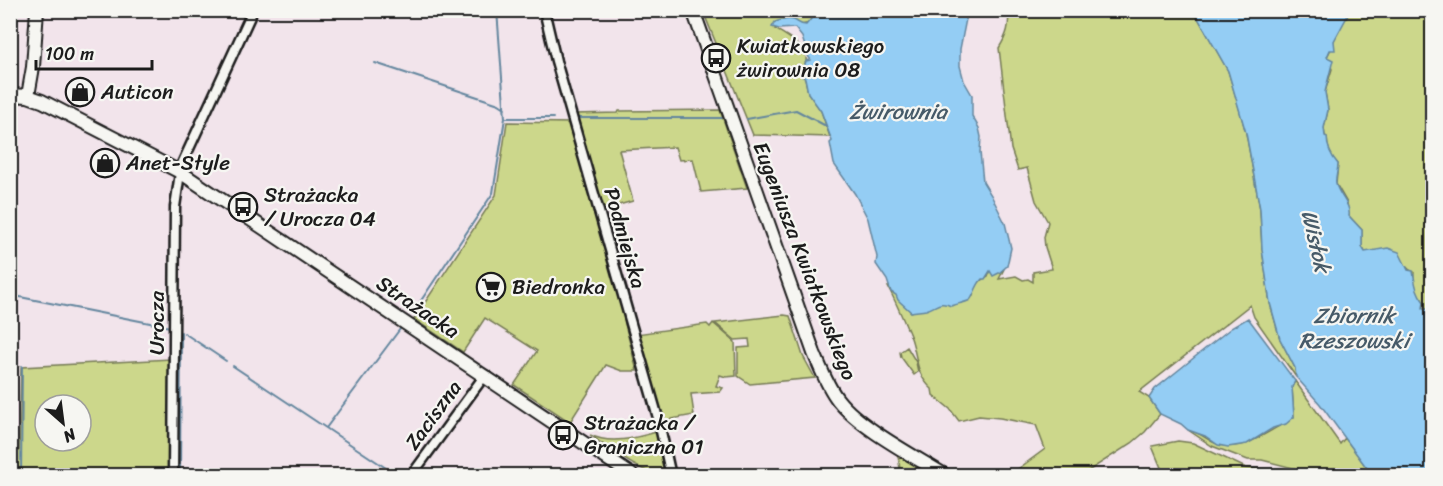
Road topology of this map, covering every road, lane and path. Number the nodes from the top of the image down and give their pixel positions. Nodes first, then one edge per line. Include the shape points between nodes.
1 (37, 10) edge
2 (254, 10) edge
3 (544, 10) edge
4 (693, 10) edge
5 (10, 95) edge
6 (28, 96) junction
7 (180, 172) junction
8 (485, 375) junction
9 (173, 476) edge
10 (411, 476) edge
11 (633, 476) edge
12 (671, 476) edge
13 (946, 476) edge

1 - 6 street
2 - 7 street
3 - 12 street, Podmiejska
4 - 13 street, Eugeniusza Kwiatkowskiego via 828,384 853,415
5 - 6 street, Strażacka
6 - 7 street, Strażacka
7 - 8 street, Strażacka
7 - 9 street, Urocza via 175,207
8 - 10 street, Zaciszna
8 - 11 street, Strażacka

